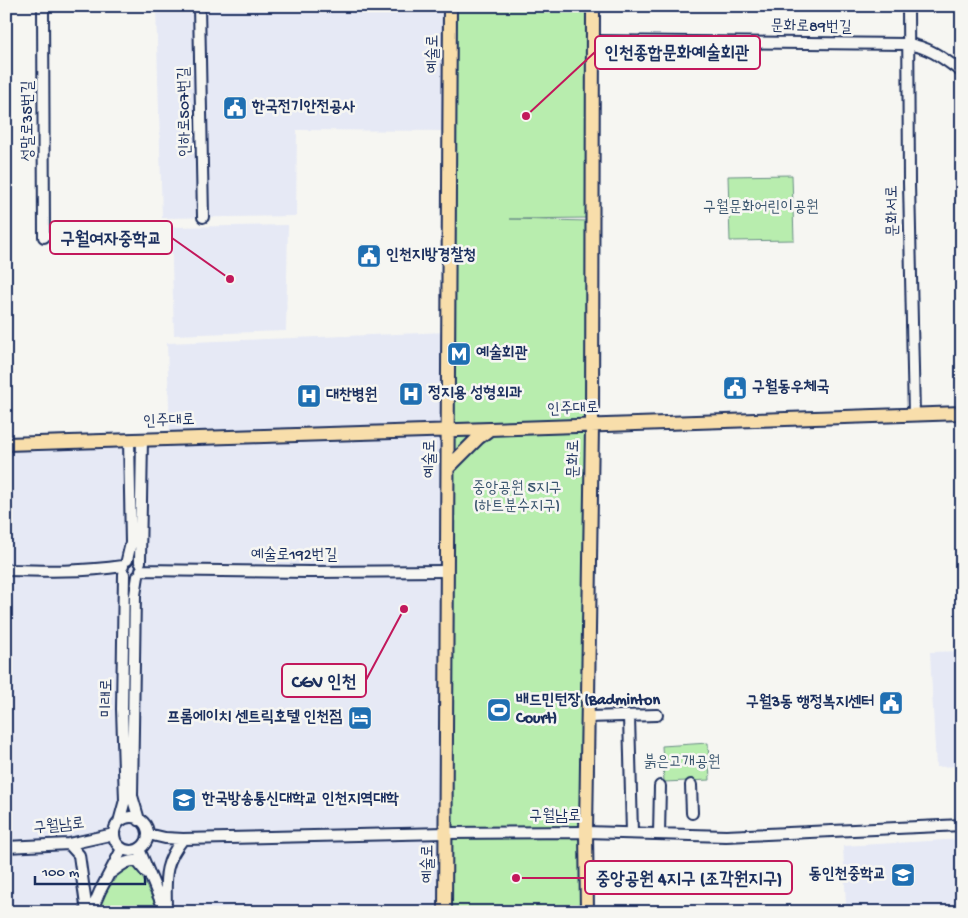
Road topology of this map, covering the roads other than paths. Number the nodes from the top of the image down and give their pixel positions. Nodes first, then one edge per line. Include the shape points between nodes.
1 (43, 6) edge
2 (199, 6) edge
3 (450, 6) edge
4 (593, 6) edge
5 (908, 6) edge
6 (592, 41) junction
7 (908, 44) junction
8 (962, 72) edge
9 (203, 217) dead end
10 (44, 236) dead end
11 (962, 413) edge
12 (914, 415) junction
13 (592, 426) junction
14 (490, 429) junction
15 (448, 431) junction
16 (136, 440) junction
17 (6, 444) edge
18 (448, 468) junction
19 (125, 567) junction
20 (140, 569) junction
21 (6, 570) edge
22 (447, 571) junction
23 (657, 715) dead end
24 (629, 716) junction
25 (588, 717) junction
26 (692, 784) dead end
27 (660, 786) dead end
28 (692, 812) dead end
29 (139, 820) junction
30 (119, 822) junction
31 (962, 825) edge
32 (586, 832) junction
33 (445, 833) junction
34 (632, 833) junction
35 (114, 834) junction
36 (148, 834) junction
37 (659, 834) junction
38 (183, 839) junction
39 (68, 844) junction
40 (6, 846) edge
41 (122, 848) junction
42 (139, 849) junction
43 (108, 876) junction
44 (152, 879) junction
45 (87, 912) edge
46 (91, 912) edge
47 (164, 912) edge
48 (445, 912) edge
49 (587, 912) edge

1 - 10 street, 성말로35번길
2 - 9 street, 인하로507번길
3 - 15 main road, 예술로
4 - 6 main road, 문화로
5 - 7 street, 문화서로
6 - 7 street, 문화로89번길
6 - 13 main road, 문화로
7 - 8 street, 문화로89번길 via 928,48
7 - 12 street, 문화서로
11 - 12 main road, 인주대로
12 - 13 main road, 인주대로
13 - 14 main road, 인주대로
13 - 25 main road, 문화로
14 - 15 main road, 인주대로
14 - 18 main road
15 - 16 main road, 인주대로
15 - 18 main road, 예술로
16 - 17 main road, 인주대로
16 - 19 street, 미래로 via 130,543
16 - 20 street, 미래로
18 - 22 main road, 예술로
19 - 20 street via 131,577
19 - 20 street via 134,559
19 - 21 street
19 - 30 street, 미래로 via 124,800
20 - 22 street, 예술로192번길
20 - 29 street, 미래로 via 135,595 132,796
22 - 33 main road, 예술로
23 - 24 street
24 - 25 street
24 - 34 street
25 - 32 main road, 문화로
26 - 28 street
27 - 37 street
29 - 30 street via 131,817
29 - 36 street
30 - 35 street
31 - 37 street, 구월남로 via 726,836
32 - 33 street, 구월남로
32 - 34 street, 구월남로
32 - 49 main road, 문화로
33 - 38 street, 구월남로
33 - 48 main road, 예술로
34 - 37 street, 구월남로
35 - 39 street, 구월남로
35 - 41 street
36 - 38 street, 구월남로
36 - 42 street
38 - 47 street via 173,850 166,868
39 - 40 street, 구월남로
39 - 45 street via 79,855
41 - 42 street
41 - 43 street
42 - 44 street
43 - 44 street via 130,860 136,861
43 - 46 street
44 - 47 street

